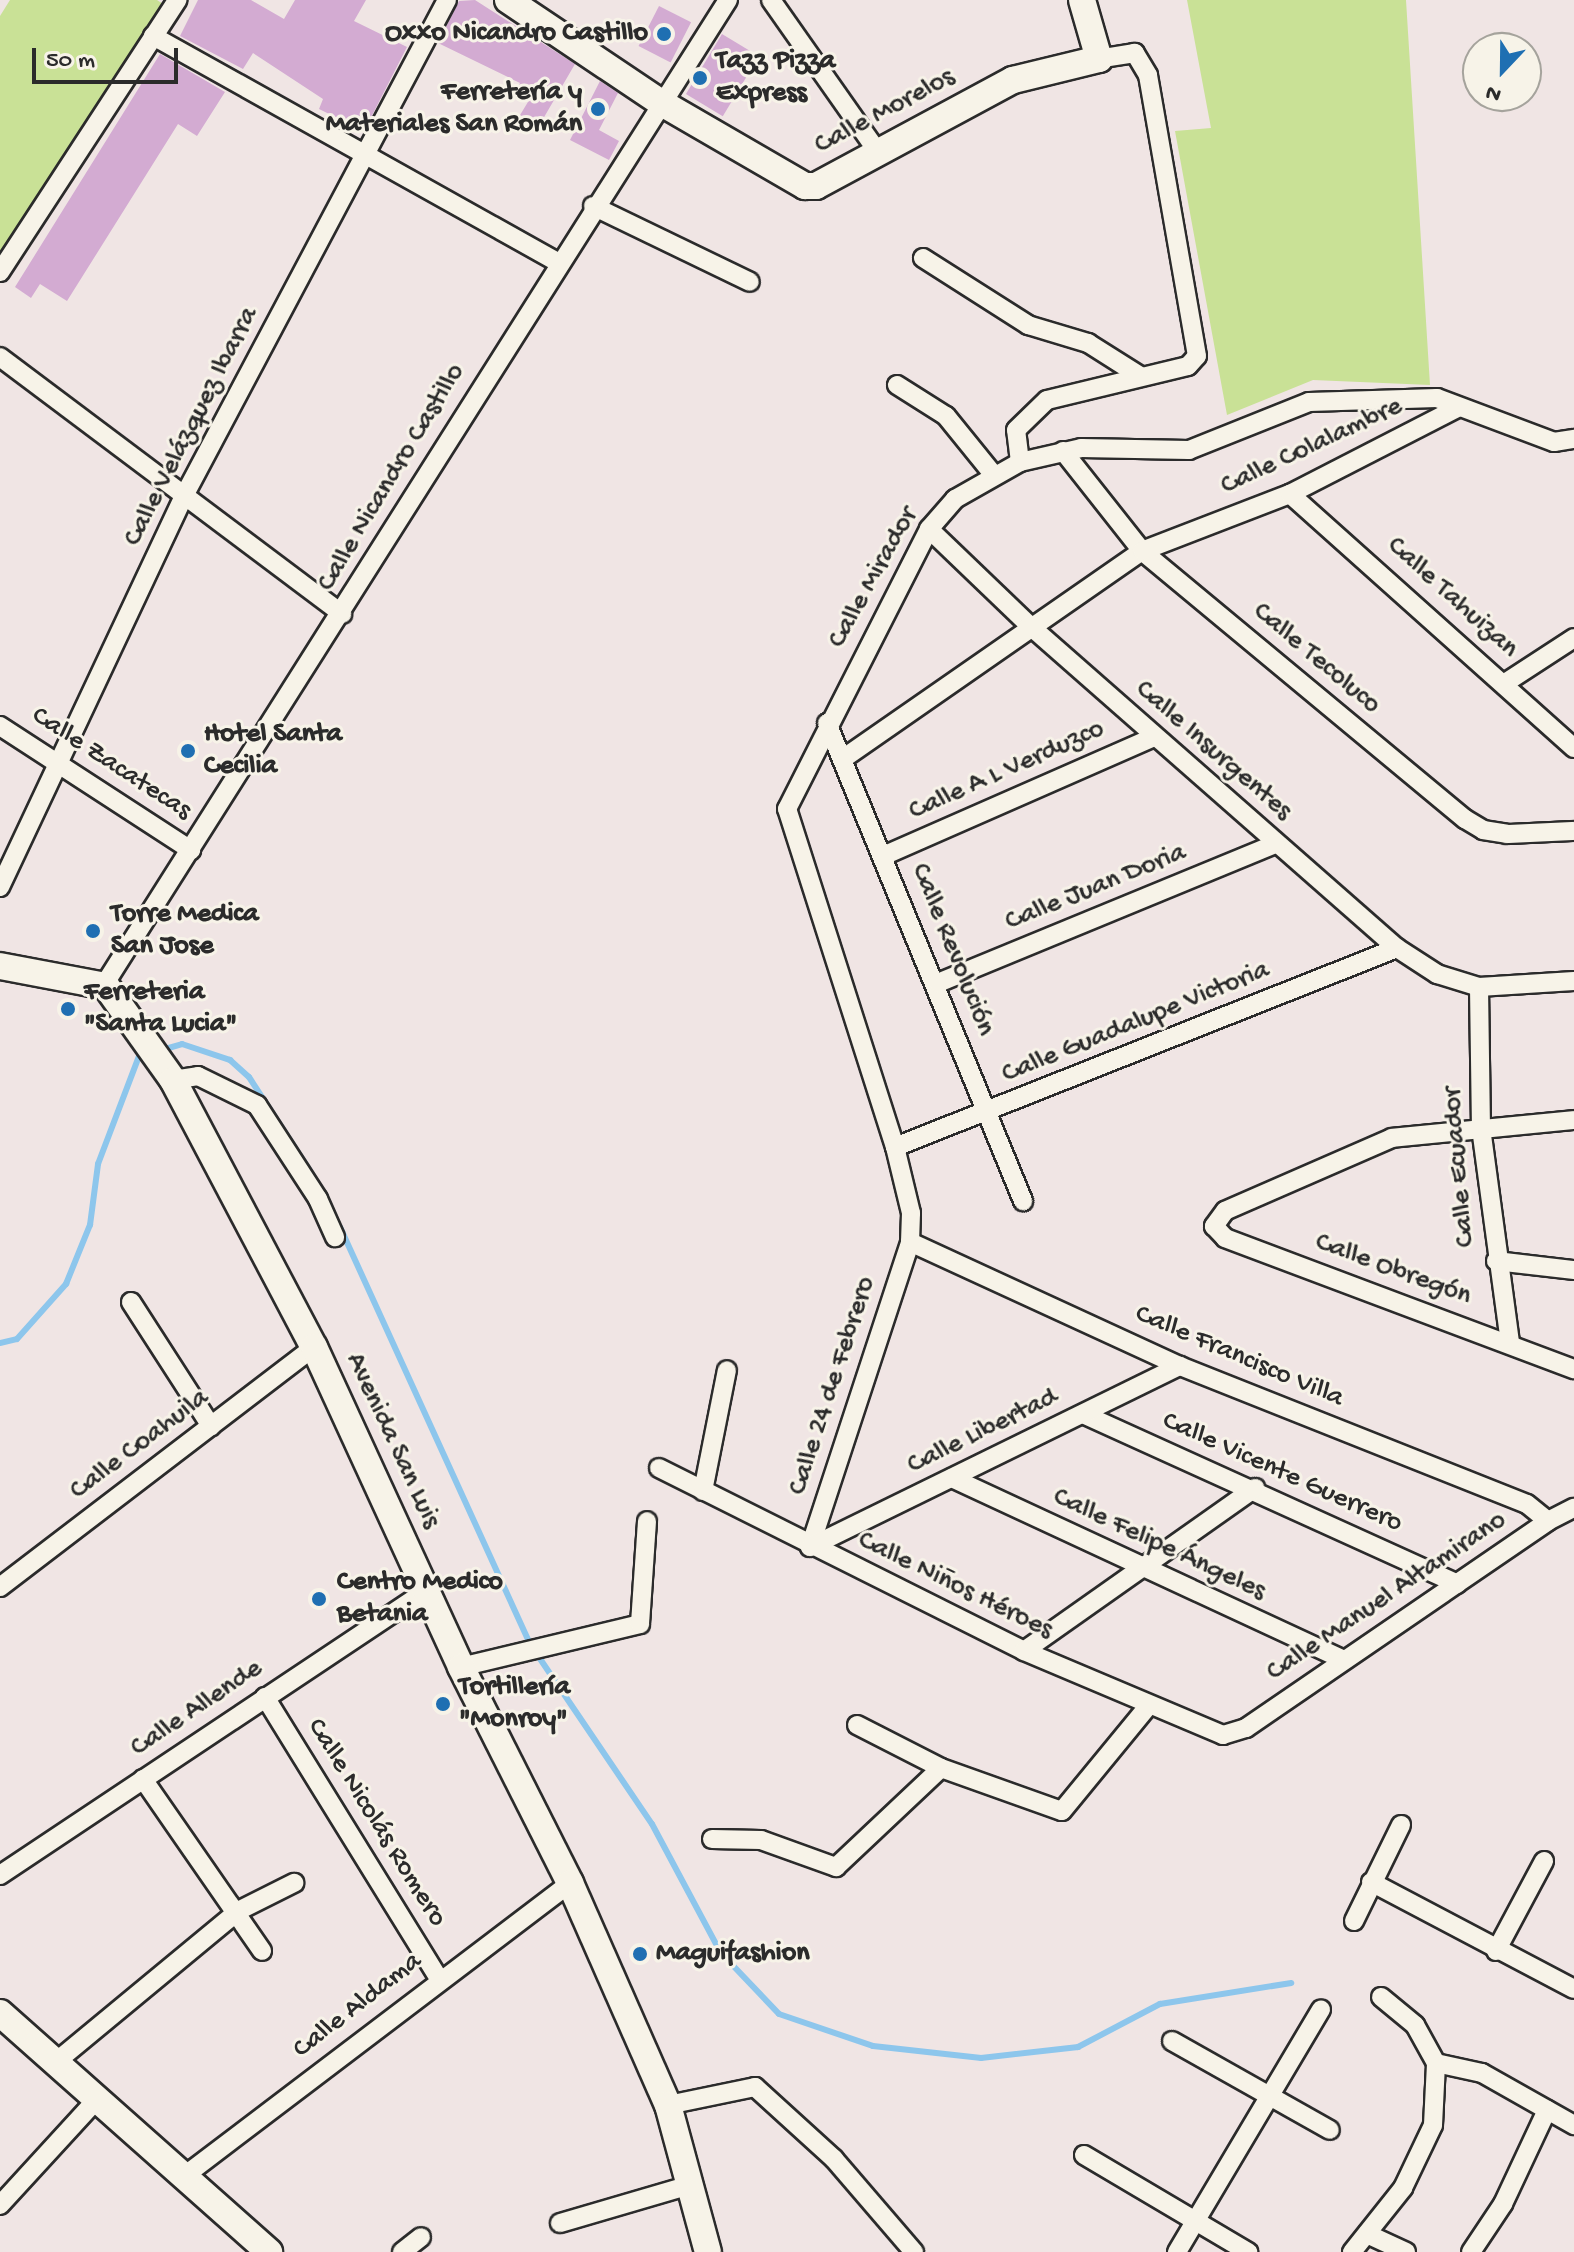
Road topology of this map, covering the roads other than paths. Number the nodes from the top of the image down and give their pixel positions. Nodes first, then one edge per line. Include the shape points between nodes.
1 (177, 0) edge
2 (447, 0) edge
3 (728, 0) edge
4 (771, 0) edge
5 (1082, 0) edge
6 (513, 1) edge
7 (153, 36) junction
8 (1099, 59) junction
9 (660, 102) junction
10 (877, 151) junction
11 (367, 155) junction
12 (593, 206) junction
13 (923, 258) dead end
14 (557, 262) junction
15 (0, 272) edge
16 (750, 282) dead end
17 (0, 357) edge
18 (1140, 376) junction
19 (897, 385) dead end
20 (1459, 407) junction
21 (1574, 439) edge
22 (1063, 451) junction
23 (1020, 462) junction
24 (993, 474) junction
25 (1290, 494) junction
26 (184, 496) junction
27 (929, 529) junction
28 (1142, 551) junction
29 (342, 614) junction
30 (1029, 625) junction
31 (1574, 638) edge
32 (1505, 683) junction
33 (827, 723) junction
34 (0, 726) edge
35 (1154, 737) junction
36 (1574, 748) edge
37 (844, 758) junction
38 (60, 763) junction
39 (1574, 831) edge
40 (1276, 844) junction
41 (191, 850) junction
42 (883, 856) junction
43 (0, 887) edge
44 (1397, 948) junction
45 (0, 966) edge
46 (1574, 981) edge
47 (938, 983) junction
48 (105, 986) junction
49 (1479, 987) junction
50 (170, 1075) junction
51 (988, 1114) junction
52 (1574, 1120) edge
53 (1481, 1128) junction
54 (895, 1147) junction
55 (1023, 1201) dead end
56 (335, 1237) dead end
57 (910, 1242) junction
58 (1496, 1261) junction
59 (1574, 1270) edge
60 (131, 1302) dead end
61 (1510, 1342) junction
62 (314, 1347) junction
63 (1180, 1366) junction
64 (1574, 1369) edge
65 (727, 1370) dead end
66 (1083, 1414) junction
67 (211, 1426) junction
68 (659, 1468) dead end
69 (952, 1478) junction
70 (1255, 1488) junction
71 (703, 1491) junction
72 (1574, 1508) edge
73 (647, 1521) dead end
74 (1548, 1521) junction
75 (810, 1547) junction
76 (1137, 1568) junction
77 (1457, 1584) junction
78 (0, 1587) edge
79 (426, 1591) junction
80 (1024, 1651) junction
81 (1344, 1660) junction
82 (461, 1667) junction
83 (265, 1697) junction
84 (1149, 1705) junction
85 (857, 1725) dead end
86 (1235, 1735) joint
87 (941, 1768) junction
88 (143, 1779) junction
89 (1401, 1825) dead end
90 (712, 1839) dead end
91 (1544, 1861) dead end
92 (0, 1875) edge
93 (1371, 1882) junction
94 (294, 1883) dead end
95 (570, 1883) junction
96 (238, 1911) junction
97 (1354, 1921) dead end
98 (262, 1951) dead end
99 (1496, 1951) junction
100 (439, 1979) junction
101 (1574, 1989) edge
102 (1381, 1997) dead end
103 (1321, 2009) dead end
104 (0, 2013) edge
105 (1172, 2041) dead end
106 (57, 2061) junction
107 (1436, 2063) junction
108 (1270, 2094) junction
109 (99, 2097) junction
110 (668, 2105) junction
111 (1547, 2110) junction
112 (1574, 2125) edge
113 (1330, 2130) dead end
114 (1084, 2155) dead end
115 (183, 2177) junction
116 (690, 2185) junction
117 (0, 2205) edge
118 (1194, 2222) junction
119 (560, 2223) dead end
120 (1367, 2234) junction
121 (421, 2237) dead end
122 (269, 2252) edge
123 (402, 2252) edge
124 (708, 2252) edge
125 (914, 2252) edge
126 (1177, 2252) edge
127 (1248, 2252) edge
128 (1352, 2252) edge
129 (1406, 2252) edge
130 (1471, 2252) edge

1 - 7 street
2 - 11 street, Calle Velázquez Ibarra
3 - 9 street, Calle Nicandro Castillo
4 - 10 street
5 - 8 street
6 - 9 street, Calle Morelos
7 - 11 street
7 - 15 street
8 - 10 street, Calle Morelos via 1013,80
8 - 18 street via 1135,53 1148,75 1197,356 1188,366
9 - 10 street, Calle Morelos via 805,186 816,186
9 - 12 street, Calle Nicandro Castillo
11 - 14 street
11 - 26 street, Calle Velázquez Ibarra
12 - 14 street, Calle Nicandro Castillo
12 - 16 street
13 - 18 street via 1028,325 1088,343
14 - 29 street, Calle Nicandro Castillo
17 - 26 street
18 - 23 street via 1047,400 1016,430
19 - 24 street via 946,416
20 - 21 street, Calle Mirador via 1554,442
20 - 22 street, Calle Mirador via 1437,398 1309,402 1189,450
20 - 25 street, Calle Colalambre
22 - 23 street, Calle Mirador
22 - 28 street, Calle Tecoluco
23 - 24 street, Calle Mirador
24 - 27 street, Calle Mirador via 955,499
25 - 28 street, Calle Colalambre
25 - 32 street, Calle Tahuizan
26 - 29 street
26 - 38 street, Calle Velázquez Ibarra
27 - 30 street, Calle Insurgentes
27 - 33 street, Calle Mirador
28 - 30 street, Calle Colalambre
28 - 39 street, Calle Tecoluco via 1483,830
29 - 41 street, Calle Nicandro Castillo
30 - 35 street, Calle Insurgentes
30 - 37 street, Calle Colalambre
31 - 32 street
32 - 36 street, Calle Tahuizan
33 - 37 street, Calle Revolución
33 - 54 street, Calle Mirador via 787,809
34 - 38 street, Calle Zacatecas
35 - 40 street, Calle Insurgentes
35 - 42 street, Calle A L Verduzco
37 - 42 street, Calle Revolución
38 - 41 street, Calle Zacatecas
38 - 43 street, Calle Velázquez Ibarra
40 - 44 street, Calle Insurgentes
40 - 47 street, Calle Juan Doria
41 - 48 street, Calle Nicandro Castillo
42 - 47 street, Calle Revolución
44 - 49 street, Calle Insurgentes via 1437,974
44 - 51 street, Calle Guadalupe Victoria
45 - 48 street
46 - 49 street
47 - 51 street, Calle Revolución
48 - 50 street, Avenida San Luis
49 - 53 street, Calle Ecuador
50 - 56 street via 198,1076 257,1105 318,1199
50 - 62 street, Avenida San Luis
51 - 54 street, Calle Guadalupe Victoria
51 - 55 street, Calle Revolución
52 - 53 street
53 - 58 street, Calle Ecuador
53 - 61 street, Calle Obregón via 1392,1138 1225,1211 1214,1226 1225,1238
54 - 57 street via 911,1213
57 - 63 street, Calle Francisco Villa
57 - 75 street, Calle 24 de Febrero
58 - 59 street
58 - 61 street, Calle Ecuador
60 - 67 street
61 - 64 street, Calle Obregón
62 - 67 street, Calle Coahuila
62 - 79 street, Avenida San Luis
63 - 66 street, Calle Libertad
63 - 74 street, Calle Francisco Villa via 1527,1504
65 - 71 street
66 - 69 street, Calle Libertad
66 - 70 street, Calle Vicente Guerrero
67 - 78 street, Calle Coahuila
68 - 71 street, Calle Niños Héroes
69 - 75 street, Calle Libertad
69 - 76 street, Calle Felipe Ángeles
70 - 76 street
70 - 77 street, Calle Vicente Guerrero
71 - 75 street, Calle Niños Héroes
72 - 74 street, Calle Manuel Altamirano
73 - 82 street via 640,1624
74 - 77 street, Calle Manuel Altamirano
75 - 80 street, Calle Niños Héroes
76 - 80 street
76 - 81 street, Calle Felipe Ángeles
77 - 81 street, Calle Manuel Altamirano
79 - 82 street, Avenida San Luis
79 - 83 street, Calle Allende
80 - 84 street, Calle Niños Héroes
81 - 86 street, Calle Manuel Altamirano
82 - 95 street, Avenida San Luis
83 - 88 street, Calle Allende
83 - 100 street, Calle Nicolás Romero
84 - 86 street, Calle Niños Héroes
84 - 87 street via 1062,1811
85 - 87 street
87 - 90 street via 836,1867 761,1840
88 - 92 street, Calle Allende
88 - 96 street
89 - 93 street
91 - 99 street
93 - 97 street
93 - 99 street
94 - 96 street
95 - 100 street, Calle Aldama
95 - 110 street, Avenida San Luis
96 - 98 street
96 - 106 street
99 - 101 street
100 - 115 street, Calle Aldama
102 - 107 street via 1415,2025
103 - 108 street
104 - 106 street
105 - 108 street
106 - 109 street
107 - 111 street via 1482,2073
107 - 120 street via 1433,2125 1403,2188
108 - 113 street
108 - 118 street
109 - 115 street
109 - 117 street
110 - 116 street, Avenida San Luis
110 - 125 street via 755,2087 834,2159
111 - 112 street
111 - 130 street via 1503,2204
114 - 118 street
115 - 122 street
116 - 119 street
116 - 124 street, Avenida San Luis
118 - 126 street
118 - 127 street
120 - 128 street
120 - 129 street
121 - 123 street

